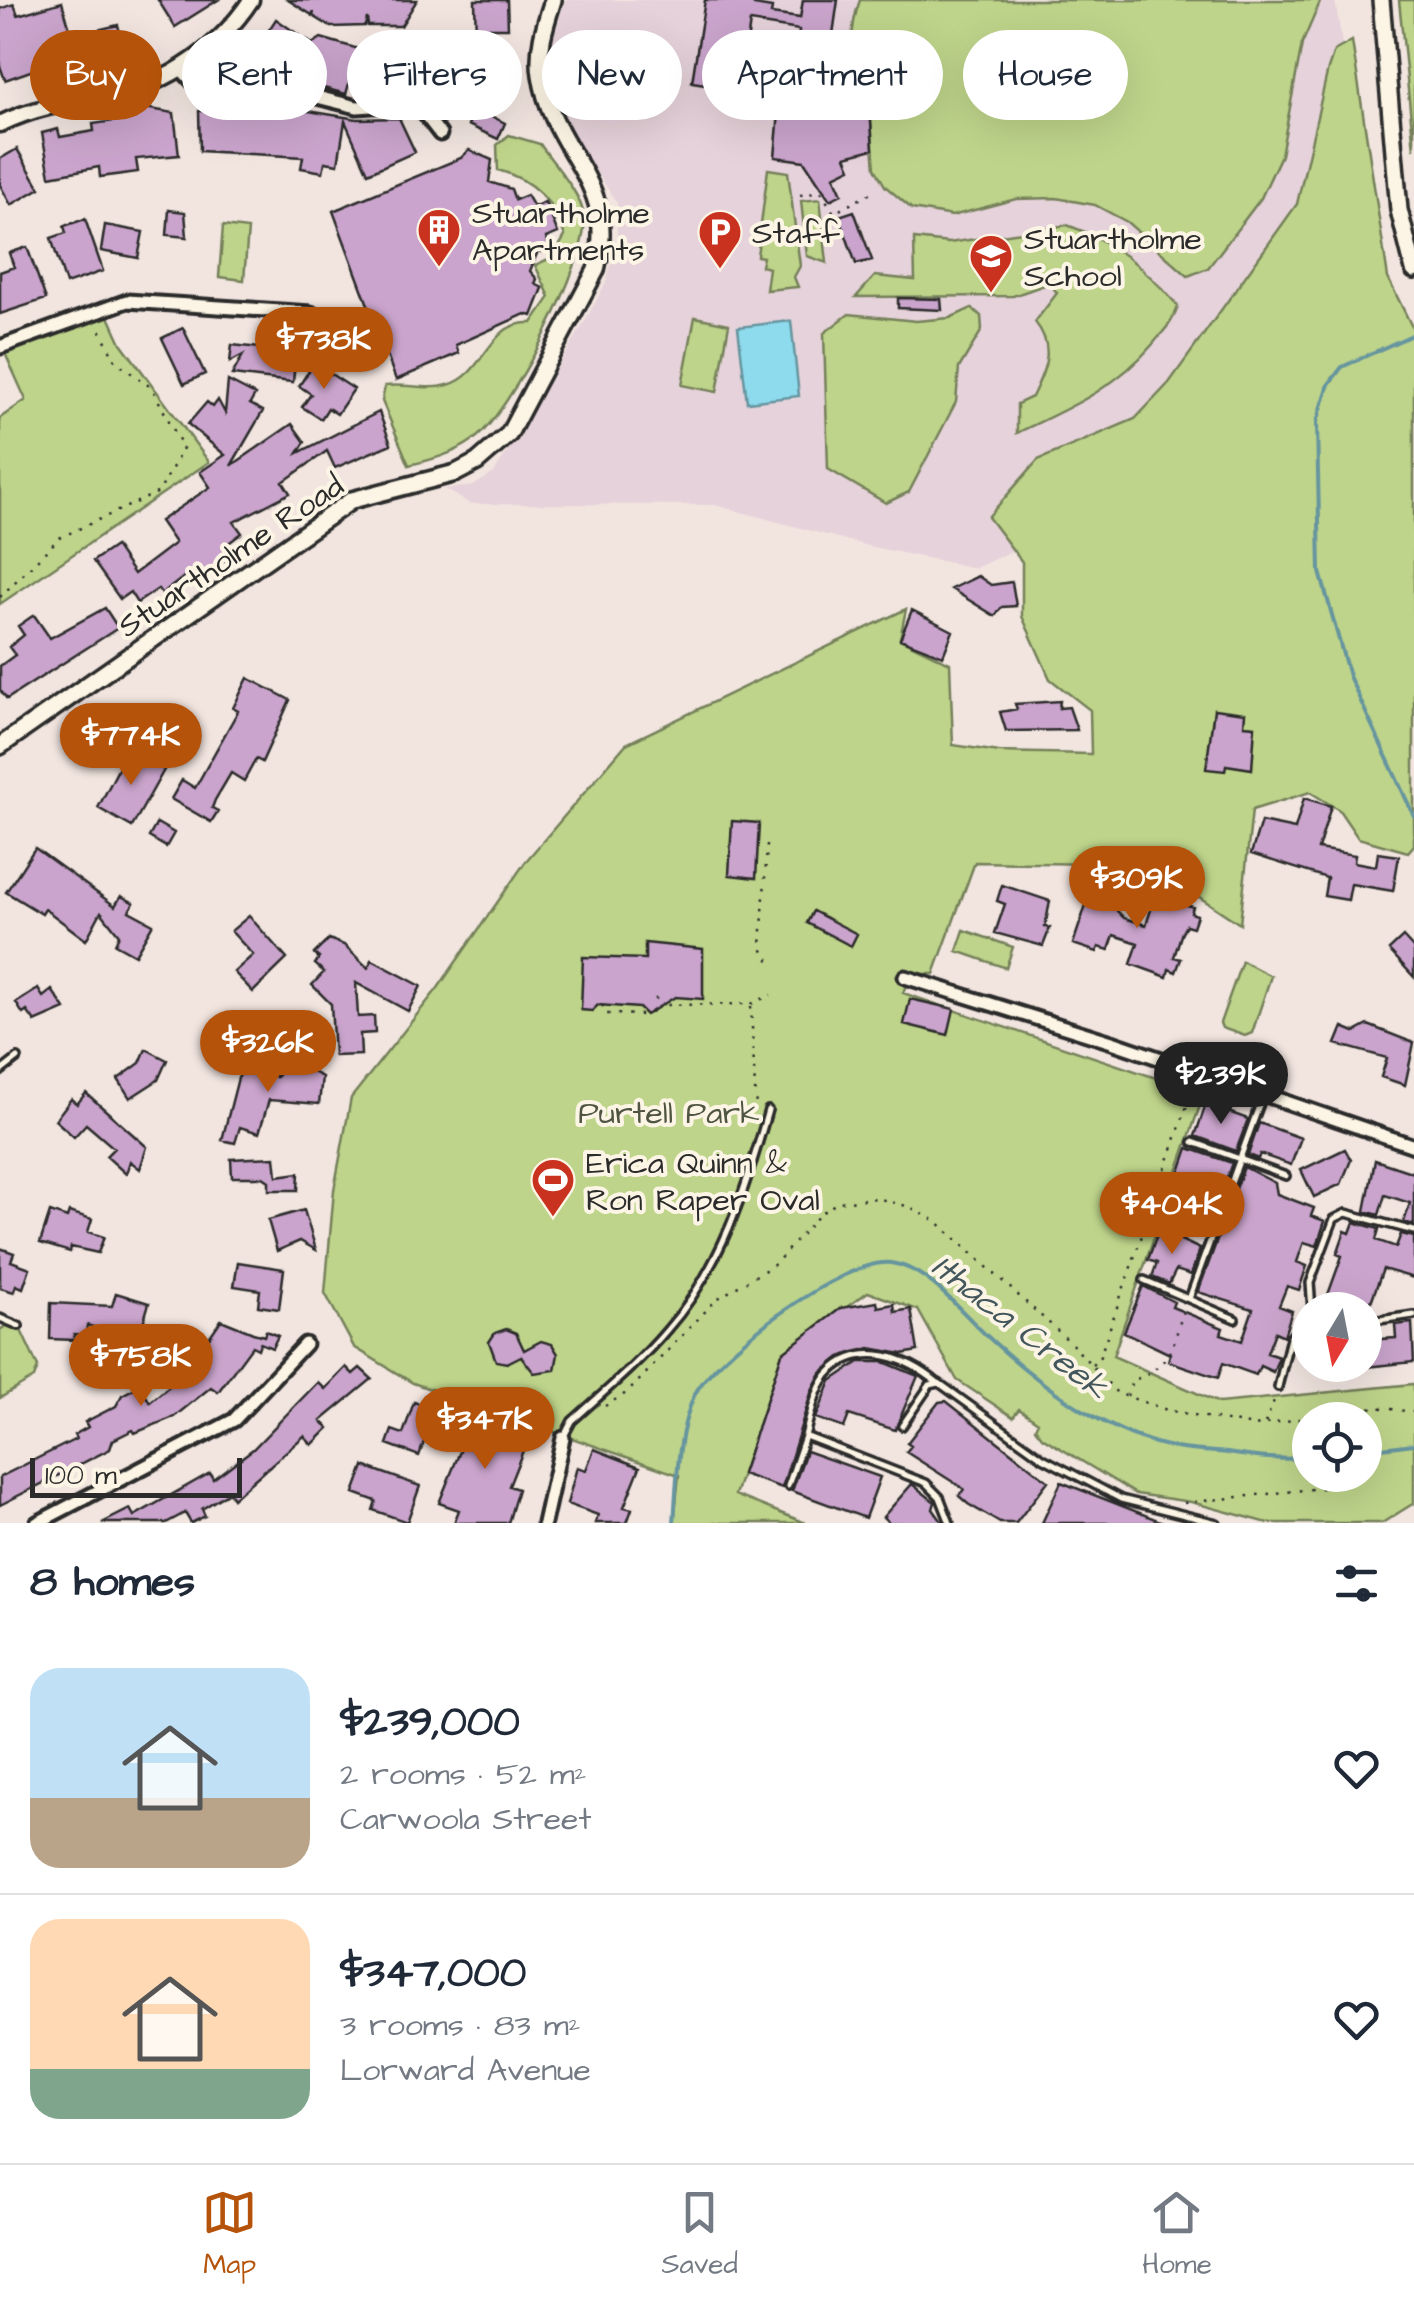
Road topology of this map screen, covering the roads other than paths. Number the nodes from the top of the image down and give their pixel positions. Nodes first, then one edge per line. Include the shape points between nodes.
1 (251, 0) edge
2 (553, 0) edge
3 (1381, 0) edge
4 (180, 68) junction
5 (0, 124) edge
6 (440, 134) dead end
7 (1414, 270) edge
8 (312, 313) dead end
9 (0, 348) edge
10 (0, 746) edge
11 (905, 977) dead end
12 (18, 1058) dead end
13 (0, 1072) edge
14 (1263, 1095) junction
15 (768, 1110) dead end
16 (1192, 1142) dead end
17 (1414, 1146) edge
18 (1240, 1159) junction
19 (1286, 1176) dead end
20 (1414, 1231) edge
21 (1144, 1280) dead end
22 (1310, 1292) edge
23 (1188, 1299) junction
24 (1414, 1315) edge
25 (0, 1318) edge
26 (1235, 1318) dead end
27 (1382, 1320) edge
28 (19, 1326) dead end
29 (1292, 1336) edge
30 (305, 1344) dead end
31 (939, 1384) junction
32 (1278, 1387) road end
33 (902, 1426) dead end
34 (805, 1436) junction
35 (564, 1438) joint
36 (788, 1486) dead end
37 (37, 1523) edge
38 (544, 1523) edge
39 (950, 1523) edge
40 (1217, 1523) edge

1 - 4 street via 225,33
2 - 10 main road, Stuartholme Road via 542,34 541,77 558,128 600,202 602,245 596,270 509,434 456,473 352,500
3 - 7 main road via 1398,194
4 - 5 street via 114,94 33,108
4 - 6 street via 217,96 285,89 357,107 416,103
8 - 9 street via 127,300
11 - 14 street
12 - 13 lane
14 - 17 street
14 - 18 lane
15 - 35 lane via 742,1200 704,1277 667,1331 572,1421
16 - 18 lane
18 - 19 lane
18 - 23 lane
20 - 22 lane via 1346,1213 1334,1219
21 - 23 lane
23 - 26 lane
24 - 27 lane
25 - 28 lane
29 - 32 lane
30 - 37 street via 234,1420
31 - 33 lane via 930,1385
31 - 34 lane via 899,1359 849,1359 818,1389
31 - 40 lane via 1044,1458 1121,1499
34 - 36 lane
34 - 39 lane via 926,1483
35 - 38 street

